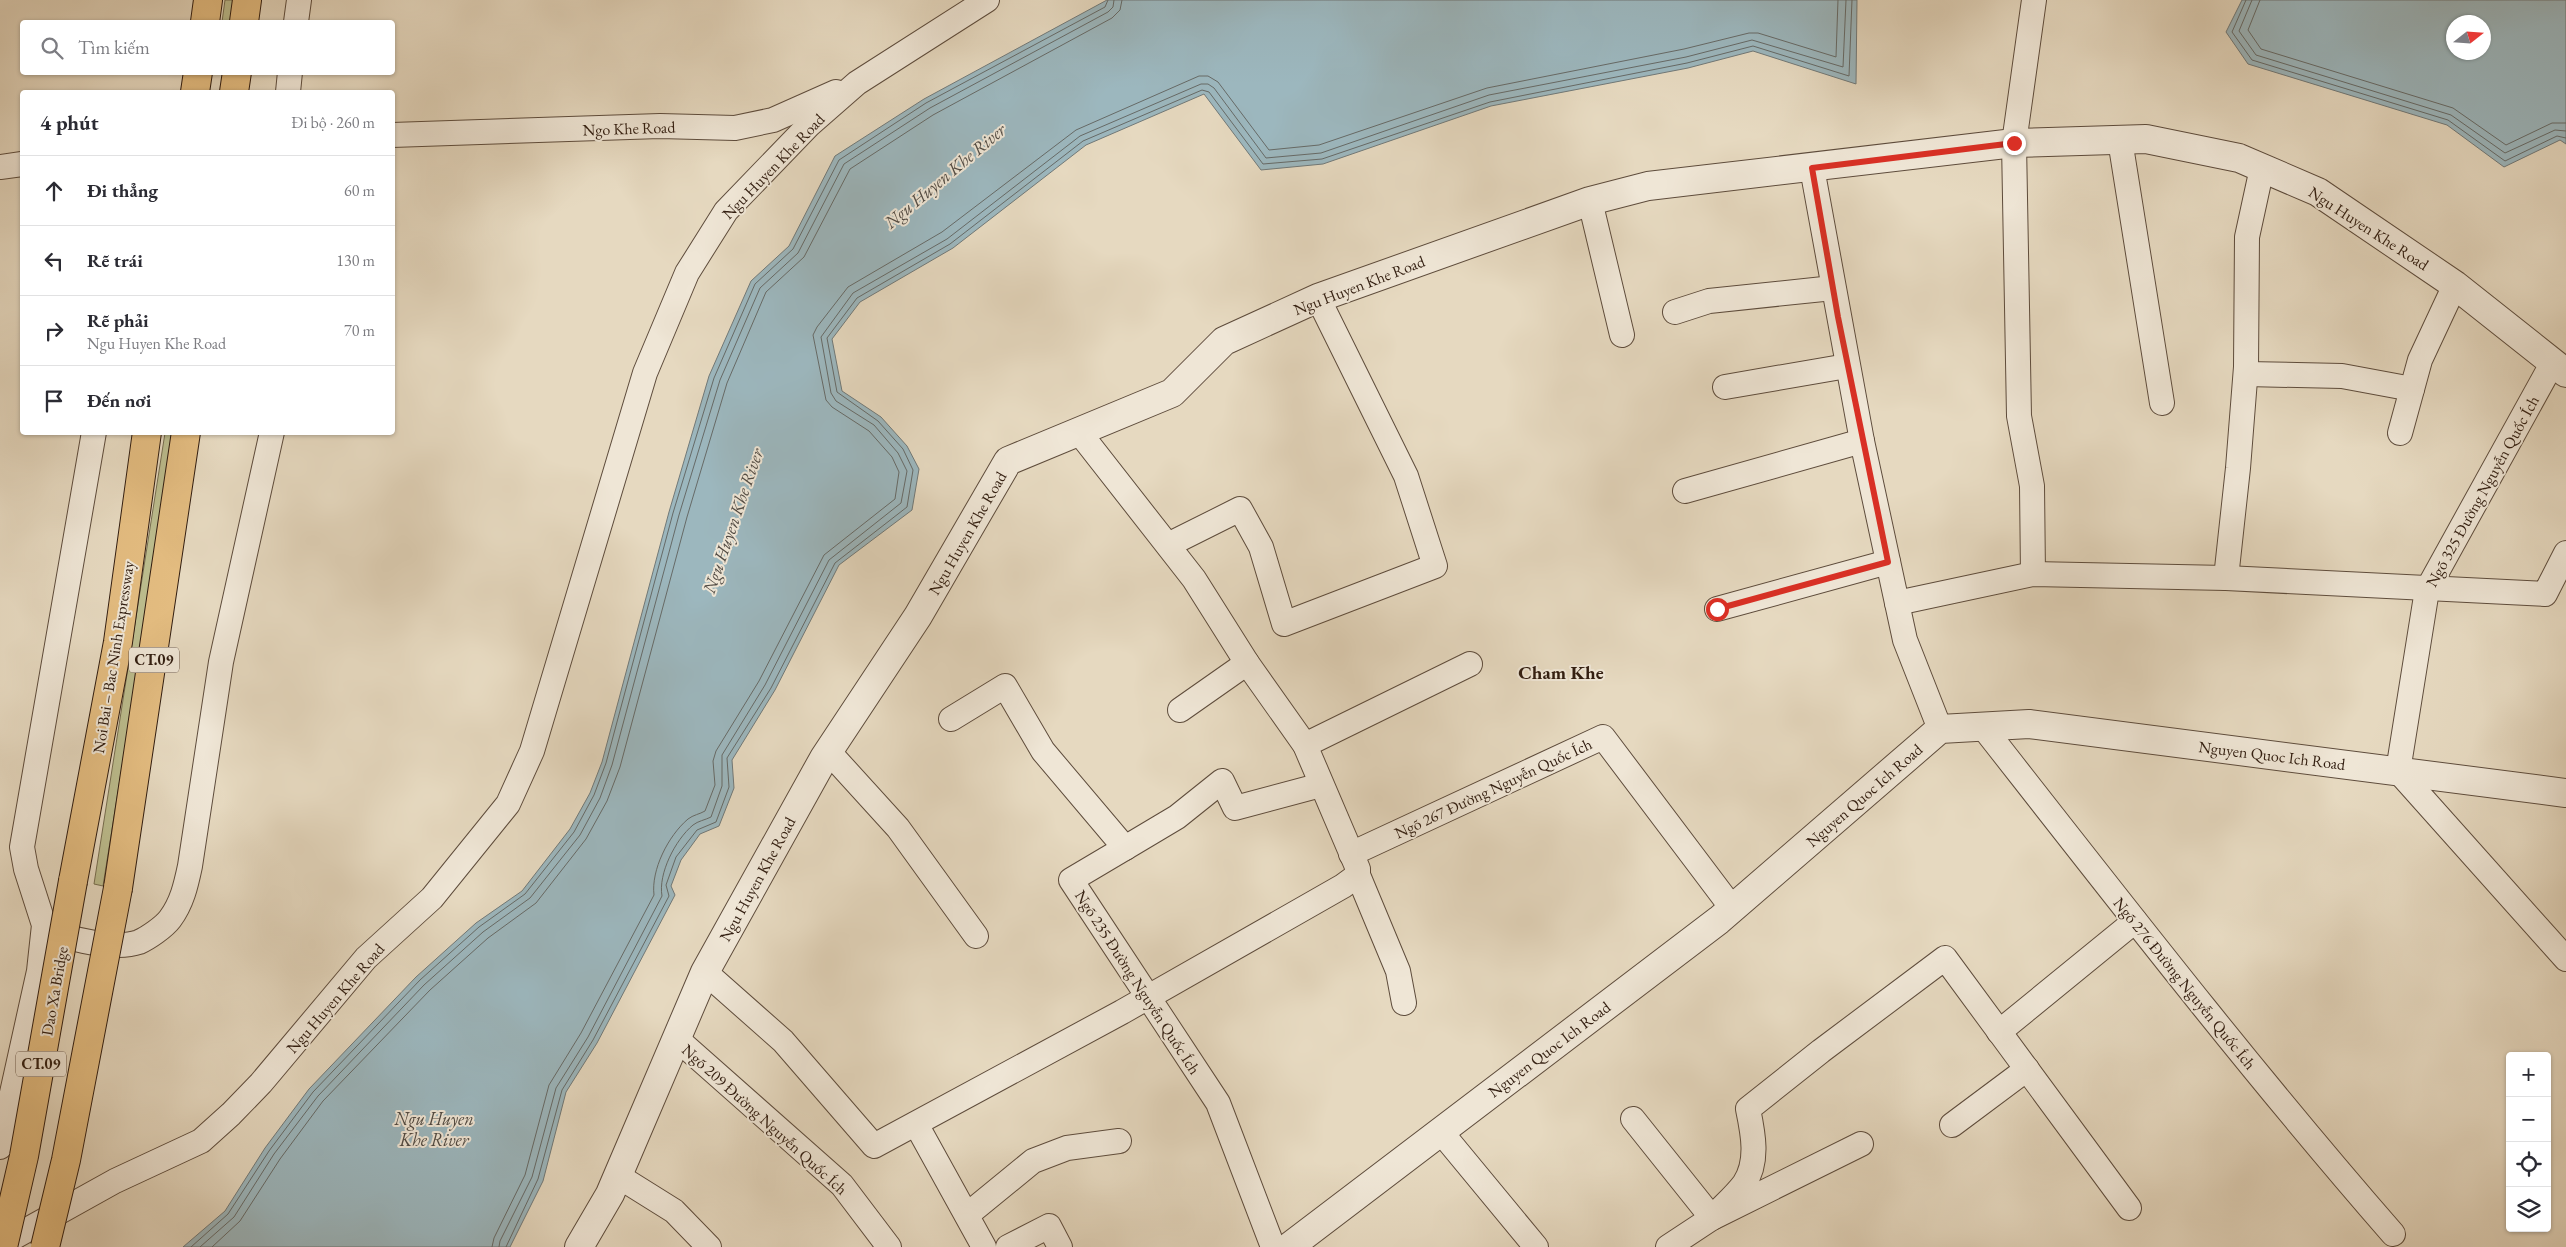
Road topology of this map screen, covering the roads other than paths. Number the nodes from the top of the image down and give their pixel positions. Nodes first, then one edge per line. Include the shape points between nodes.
1 (208, 0) edge
2 (247, 0) edge
3 (299, 0) edge
4 (987, 0) edge
5 (2034, 0) edge
6 (204, 20) edge
7 (244, 20) edge
8 (296, 20) edge
9 (198, 75) edge
10 (236, 75) edge
11 (290, 75) edge
12 (857, 83) junction
13 (195, 90) edge
14 (234, 90) edge
15 (288, 90) edge
16 (395, 136) edge
17 (2120, 140) junction
18 (2014, 143) junction
19 (20, 164) edge
20 (0, 168) edge
21 (1812, 168) junction
22 (2262, 168) junction
23 (1590, 202) junction
24 (2455, 285) junction
25 (1833, 288) junction
26 (1318, 298) junction
27 (1675, 312) dead end
28 (1622, 335) dead end
29 (1848, 366) junction
30 (2560, 368) edge
31 (2246, 374) junction
32 (1725, 386) dead end
33 (2412, 389) junction
34 (2162, 403) dead end
35 (1079, 432) junction
36 (2400, 433) dead end
37 (93, 435) edge
38 (147, 435) edge
39 (186, 435) edge
40 (271, 435) edge
41 (1862, 441) junction
42 (1685, 491) dead end
43 (1168, 545) junction
44 (2566, 553) edge
45 (1888, 562) junction
46 (2033, 574) junction
47 (2226, 578) junction
48 (2427, 590) junction
49 (1897, 603) junction
50 (1717, 609) dead end
51 (1247, 663) junction
52 (1470, 664) dead end
53 (1180, 710) dead end
54 (951, 719) dead end
55 (1983, 727) junction
56 (1940, 729) junction
57 (1305, 745) junction
58 (828, 751) junction
59 (2398, 771) junction
60 (1321, 785) junction
61 (2566, 793) edge
62 (1125, 848) junction
63 (1354, 864) junction
64 (73, 881) joint
65 (1732, 908) junction
66 (2135, 921) junction
67 (44, 925) junction
68 (976, 936) dead end
69 (2566, 958) edge
70 (705, 972) junction
71 (1149, 997) junction
72 (1404, 1003) dead end
73 (1999, 1032) junction
74 (677, 1039) junction
75 (2027, 1069) junction
76 (1633, 1119) dead end
77 (916, 1124) junction
78 (1952, 1125) dead end
79 (1440, 1132) junction
80 (1119, 1141) dead end
81 (1861, 1144) dead end
82 (0, 1147) edge
83 (618, 1176) junction
84 (2129, 1208) dead end
85 (966, 1215) junction
86 (1712, 1218) junction
87 (2393, 1234) dead end
88 (2, 1246) edge
89 (45, 1247) edge
90 (579, 1247) edge
91 (709, 1247) edge
92 (889, 1247) edge
93 (984, 1247) edge
94 (1008, 1247) edge
95 (1060, 1247) edge
96 (1273, 1247) edge
97 (1289, 1247) edge
98 (1536, 1247) edge
99 (1668, 1247) edge

1 - 6 highway
2 - 7 highway
3 - 8 street
4 - 12 street, Ngu Huyen Khe Road
5 - 18 street
9 - 13 highway
10 - 14 highway
11 - 15 street
12 - 16 street, Ngo Khe Road via 773,120 735,128 660,126
12 - 88 street, Ngu Huyen Khe Road via 809,125 726,211 687,273 645,373 532,751 508,804 432,898 366,958 261,1083 201,1141 115,1181
17 - 18 street, Ngu Huyen Khe Road
17 - 22 street, Ngu Huyen Khe Road via 2146,139 2239,158
17 - 34 street
18 - 21 street, Ngu Huyen Khe Road
18 - 46 street via 2019,416 2032,486
19 - 20 street
21 - 23 street, Ngu Huyen Khe Road via 1648,186
21 - 25 street
22 - 24 street, Ngu Huyen Khe Road via 2318,192
22 - 31 street via 2247,237
23 - 26 street, Ngu Huyen Khe Road
23 - 28 street
24 - 30 street, Ngu Huyen Khe Road
24 - 33 street via 2420,360
25 - 27 street via 1709,301
25 - 29 street
26 - 35 street, Ngu Huyen Khe Road via 1224,341 1172,393
26 - 43 street via 1406,476 1435,566 1284,624 1261,547 1240,509
29 - 32 street
29 - 41 street
30 - 48 street, Ngõ 325 Đường Nguyễn Quốc Ích
31 - 33 street via 2342,376
31 - 47 street
33 - 36 street
35 - 43 street
35 - 58 street, Ngu Huyen Khe Road via 1008,461 918,616
37 - 67 street via 22,847
38 - 64 highway, Noi Bai – Bac Ninh Expressway / CT.09 via 118,642
39 - 89 highway, CT.09, bridge via 118,888 66,1160
40 - 67 street via 222,662 182,899 169,920 139,942 99,943 54,932
41 - 42 street
41 - 45 street
43 - 51 street via 1194,579
44 - 48 street via 2545,594
45 - 49 street
45 - 50 street
46 - 47 street
46 - 49 street
47 - 48 street
48 - 59 street, Ngõ 325 Đường Nguyễn Quốc Ích
49 - 56 street via 1905,640
51 - 53 street
51 - 57 street
52 - 57 street
54 - 62 street via 1005,686 1043,751
55 - 56 street, Nguyen Quoc Ich Road
55 - 59 street, Nguyen Quoc Ich Road via 2029,724
55 - 66 street, Ngõ 276 Đường Nguyễn Quốc Ích
56 - 65 street, Nguyen Quoc Ich Road
57 - 60 street
58 - 68 street via 898,828
58 - 70 street, Ngu Huyen Khe Road
59 - 61 street, Nguyen Quoc Ich Road
59 - 69 street
60 - 62 street via 1234,808 1222,781 1177,817
60 - 63 street
62 - 71 street, Ngõ 235 Đường Nguyễn Quốc Ích via 1071,880
63 - 65 street, Ngõ 267 Đường Nguyễn Quốc Ích via 1603,737
63 - 71 street via 1343,886
63 - 72 street via 1398,971
64 - 88 highway, Dao Xa Bridge / CT.09, bridge via 24,1156
65 - 79 street, Nguyen Quoc Ich Road
66 - 73 street
66 - 87 street, Ngõ 276 Đường Nguyễn Quốc Ích via 2301,1128
67 - 82 street via 39,971
70 - 74 street, Ngu Huyen Khe Road
70 - 77 street via 783,1041 874,1146
71 - 77 street
71 - 96 street, Ngõ 235 Đường Nguyễn Quốc Ích via 1218,1103
73 - 75 street
73 - 86 street via 1944,958 1748,1109 1754,1138 1750,1170 1744,1184
74 - 83 street, Ngu Huyen Khe Road
74 - 92 street, Ngõ 209 Đường Nguyễn Quốc Ích via 842,1185
75 - 78 street
75 - 84 street
76 - 86 street
77 - 85 street
79 - 97 street, Nguyen Quoc Ich Road
79 - 98 street
80 - 85 street via 1067,1148 1033,1161
81 - 86 street
83 - 90 street, Ngu Huyen Khe Road
83 - 91 street via 674,1211
85 - 93 street
86 - 99 street
94 - 95 street via 1049,1226

